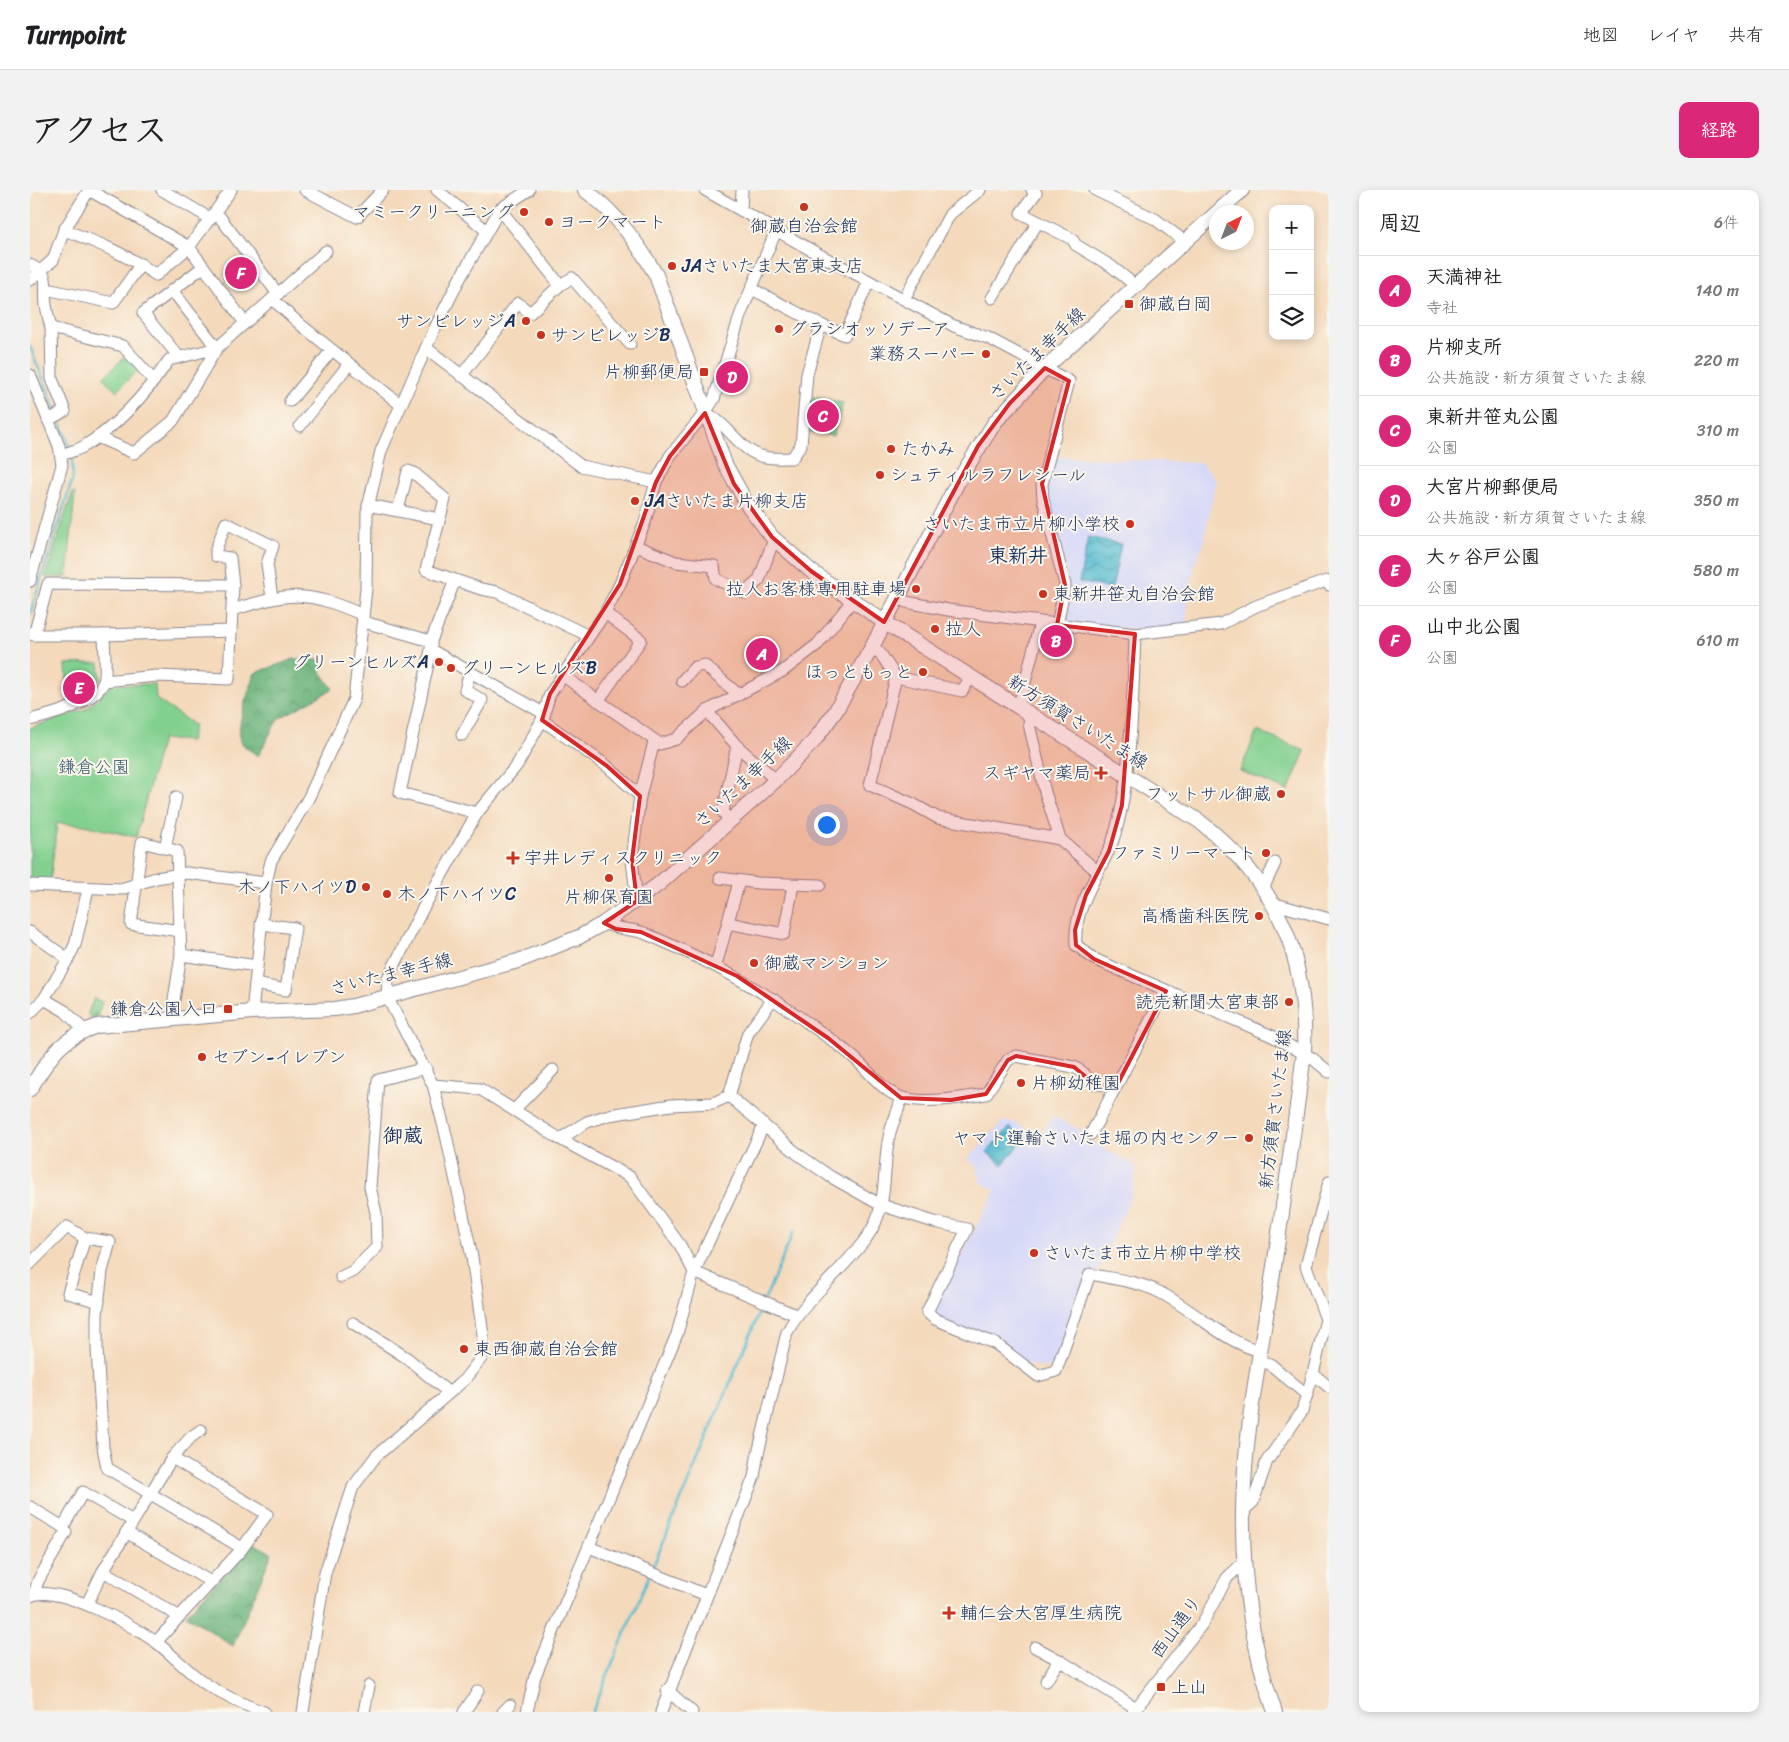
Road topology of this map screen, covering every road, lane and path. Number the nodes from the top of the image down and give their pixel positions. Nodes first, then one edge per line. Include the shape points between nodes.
1 (89, 190) edge
2 (162, 190) edge
3 (231, 190) edge
4 (305, 190) edge
5 (383, 190) edge
6 (437, 190) edge
7 (529, 190) edge
8 (585, 190) edge
9 (705, 190) edge
10 (742, 190) edge
11 (980, 190) edge
12 (1032, 190) edge
13 (1095, 190) edge
14 (1242, 190) edge
15 (741, 209) junction
16 (500, 210) junction
17 (213, 216) junction
18 (1038, 222) junction
19 (64, 230) junction
20 (487, 231) junction
21 (776, 231) junction
22 (1184, 241) junction
23 (189, 247) junction
24 (326, 252) dead end
25 (141, 264) junction
26 (30, 265) edge
27 (203, 267) junction
28 (41, 270) junction
29 (30, 280) edge
30 (869, 281) junction
31 (560, 285) junction
32 (1136, 286) junction
33 (46, 289) junction
34 (752, 289) junction
35 (172, 290) junction
36 (275, 296) junction
37 (992, 298) dead end
38 (904, 299) junction
39 (245, 323) junction
40 (821, 325) junction
41 (51, 328) junction
42 (630, 344) dead end
43 (217, 348) junction
44 (426, 348) junction
45 (332, 350) junction
46 (179, 357) junction
47 (348, 364) junction
48 (1045, 368) junction
49 (30, 375) edge
50 (462, 376) junction
51 (154, 381) junction
52 (290, 401) dead end
53 (401, 405) junction
54 (705, 413) junction
55 (48, 420) junction
56 (300, 426) dead end
57 (97, 438) junction
58 (69, 452) junction
59 (656, 482) junction
60 (368, 505) junction
61 (398, 510) junction
62 (439, 519) junction
63 (774, 539) junction
64 (636, 546) junction
65 (30, 580) edge
66 (455, 580) junction
67 (1328, 582) edge
68 (233, 585) junction
69 (898, 597) junction
70 (272, 598) junction
71 (852, 601) junction
72 (232, 610) junction
73 (605, 613) junction
74 (363, 619) junction
75 (884, 622) junction
76 (1040, 623) junction
77 (1057, 625) junction
78 (231, 631) junction
79 (32, 634) edge
80 (1135, 634) junction
81 (104, 636) junction
82 (589, 636) junction
83 (431, 645) junction
84 (872, 647) junction
85 (470, 670) junction
86 (562, 676) junction
87 (896, 677) junction
88 (971, 678) junction
89 (104, 681) junction
90 (682, 681) dead end
91 (739, 695) junction
92 (598, 701) junction
93 (1024, 710) junction
94 (707, 711) junction
95 (543, 717) junction
96 (30, 720) edge
97 (462, 734) dead end
98 (654, 742) junction
99 (737, 746) junction
100 (1126, 774) junction
101 (776, 780) junction
102 (640, 796) junction
103 (176, 797) dead end
104 (477, 813) junction
105 (730, 821) junction
106 (1060, 839) junction
107 (165, 848) junction
108 (1275, 863) dead end
109 (1097, 872) junction
110 (179, 874) junction
111 (720, 878) dead end
112 (739, 882) junction
113 (266, 883) junction
114 (793, 884) junction
115 (30, 885) edge
116 (820, 885) dead end
117 (136, 886) junction
118 (88, 889) junction
119 (1263, 889) junction
120 (637, 901) junction
121 (1272, 903) junction
122 (1329, 919) edge
123 (728, 923) junction
124 (261, 924) junction
125 (604, 924) junction
126 (180, 931) junction
127 (30, 932) edge
128 (181, 955) junction
129 (68, 959) junction
130 (716, 965) junction
131 (257, 966) junction
132 (255, 984) junction
133 (1166, 991) junction
134 (388, 997) junction
135 (44, 999) junction
136 (773, 999) junction
137 (252, 1012) junction
138 (30, 1013) edge
139 (171, 1019) junction
140 (84, 1030) junction
141 (1304, 1053) junction
142 (426, 1068) junction
143 (552, 1070) dead end
144 (1329, 1072) edge
145 (433, 1085) junction
146 (1116, 1087) junction
147 (30, 1089) edge
148 (729, 1096) junction
149 (901, 1098) junction
150 (514, 1110) junction
151 (764, 1125) junction
152 (1091, 1134) dead end
153 (560, 1139) junction
154 (1329, 1182) edge
155 (882, 1205) junction
156 (1326, 1209) edge
157 (86, 1238) junction
158 (30, 1264) edge
159 (694, 1272) junction
160 (341, 1277) dead end
161 (99, 1302) junction
162 (796, 1315) junction
163 (353, 1323) dead end
164 (1260, 1356) junction
165 (1313, 1374) junction
166 (1329, 1388) edge
167 (449, 1393) junction
168 (1307, 1394) junction
169 (201, 1430) dead end
170 (172, 1458) junction
171 (149, 1494) junction
172 (30, 1507) edge
173 (1243, 1511) junction
174 (133, 1521) junction
175 (63, 1527) junction
176 (126, 1532) junction
177 (588, 1547) junction
178 (242, 1548) junction
179 (1245, 1561) junction
180 (103, 1571) junction
181 (211, 1582) junction
182 (32, 1595) edge
183 (706, 1595) junction
184 (86, 1604) junction
185 (180, 1617) junction
186 (156, 1642) junction
187 (1035, 1647) dead end
188 (1059, 1660) junction
189 (1046, 1681) dead end
190 (369, 1686) dead end
191 (668, 1690) junction
192 (478, 1691) dead end
193 (1134, 1710) edge
194 (264, 1712) edge
195 (303, 1712) edge
196 (364, 1712) edge
197 (464, 1712) edge
198 (527, 1712) edge
199 (661, 1712) edge
200 (692, 1712) edge
201 (1274, 1712) edge

1 - 19 street
1 - 23 street
2 - 17 street
3 - 17 street
4 - 5 street via 357,217
6 - 20 street
7 - 16 street
8 - 54 main road, 新方須賀さいたま線 via 632,236 652,268
9 - 15 street
10 - 15 street
11 - 38 street via 950,214
12 - 18 street via 1036,193 1021,213
13 - 22 street via 1155,219
14 - 22 main road, さいたま幸手線
15 - 21 street
16 - 20 street
16 - 31 street
17 - 23 street
17 - 36 street
18 - 32 street via 1072,239
18 - 37 street
19 - 25 street via 102,244
19 - 28 street via 53,260
20 - 44 street
21 - 30 street
21 - 34 street
22 - 32 main road, さいたま幸手線
23 - 25 street via 156,275
23 - 27 street
24 - 36 street
25 - 33 street via 113,303
26 - 28 street
27 - 35 street
27 - 39 street
28 - 29 street
28 - 33 street via 46,279
30 - 38 street
30 - 40 street via 845,335
31 - 42 street via 572,278
31 - 50 street via 530,313 518,303
32 - 48 main road, さいたま幸手線
33 - 41 street
34 - 40 street
34 - 54 street via 741,312 714,399
35 - 43 street
35 - 46 street via 143,313
36 - 39 street
36 - 45 street
38 - 48 street
39 - 43 street
40 - 54 street via 807,374 801,445 792,458 763,457 746,447 717,418
41 - 51 street via 123,346
41 - 55 street via 51,374 65,411
43 - 46 street
43 - 57 street via 173,421 134,453
44 - 50 street
44 - 53 street
45 - 47 street
45 - 52 street
46 - 51 street via 169,360
47 - 53 street
47 - 56 street
48 - 69 main road, さいたま幸手線 via 1010,403 978,446
48 - 77 street via 1070,381 1042,484 1065,585
49 - 55 street
50 - 59 street via 581,466
51 - 57 street via 144,396
53 - 60 street via 381,452
54 - 59 street via 670,456
54 - 63 main road, 新方須賀さいたま線 via 734,484
55 - 58 street
57 - 58 street
58 - 65 street
59 - 64 street
60 - 61 street
60 - 74 street
61 - 62 street
61 - 62 street via 408,471 445,499
62 - 66 street via 426,570
63 - 64 street via 759,580 745,593 716,579 714,566 676,562
63 - 71 main road, 新方須賀さいたま線
64 - 73 street
66 - 82 street via 497,592
66 - 83 street
67 - 80 street via 1256,606 1221,624
68 - 70 street via 230,558 216,556 226,523 273,546 267,564
68 - 72 street
68 - 79 street via 48,584
69 - 75 main road, さいたま幸手線
69 - 76 street via 906,602 948,610
70 - 72 street
70 - 74 street via 314,597 330,601
71 - 75 main road, 新方須賀さいたま線
71 - 91 street via 818,644 783,671
72 - 78 street
73 - 82 street
73 - 92 street via 642,640
74 - 83 street
74 - 113 street via 354,698 309,797 271,861
75 - 84 main road, さいたま幸手線
75 - 88 main road, 新方須賀さいたま線
76 - 77 street
76 - 93 street
77 - 80 street
78 - 81 street
78 - 89 street via 229,679 157,676
79 - 81 street
80 - 100 street
81 - 89 street
82 - 86 street
83 - 85 street
83 - 104 street via 400,793
84 - 87 street
84 - 101 main road, さいたま幸手線 via 823,729
85 - 95 street
85 - 97 street via 465,690 482,700
86 - 92 street
86 - 95 street via 550,694
87 - 88 street via 962,691
87 - 106 street via 870,785 938,818
88 - 93 main road, 新方須賀さいたま線
89 - 96 street via 78,706
90 - 91 street via 695,667 704,665
91 - 94 street
92 - 98 street
93 - 100 main road, 新方須賀さいたま線
93 - 106 street
94 - 98 street via 676,739 660,744
94 - 99 street
95 - 102 street
95 - 104 street via 516,765
98 - 102 street
99 - 101 street
99 - 105 street via 723,812
100 - 109 street via 1116,826
100 - 119 main road, 新方須賀さいたま線 via 1216,834 1244,862
101 - 105 main road, さいたま幸手線
102 - 120 street via 632,860
103 - 107 street
104 - 134 street via 392,967 388,978
105 - 120 main road, さいたま幸手線
106 - 109 street
107 - 110 street via 177,851
107 - 117 street via 142,842
108 - 119 street
109 - 133 street via 1077,923 1076,944 1094,959
110 - 113 street
110 - 117 street
110 - 126 street
111 - 112 street
112 - 114 street
112 - 123 street
113 - 124 street
114 - 116 street
114 - 123 street via 784,934
115 - 118 street
117 - 118 street
117 - 126 street via 131,924
118 - 129 street via 76,945
119 - 121 main road, 新方須賀さいたま線
120 - 125 main road, さいたま幸手線
121 - 122 street
121 - 141 main road, 新方須賀さいたま線 via 1289,939 1300,976
123 - 130 street
124 - 131 street
124 - 132 street via 295,928 286,990
125 - 130 street via 641,932
125 - 134 main road, さいたま幸手線 via 543,953
126 - 128 street
127 - 129 street
128 - 131 street
128 - 139 street
129 - 135 street
130 - 136 street
131 - 132 street
132 - 137 street
133 - 141 street
133 - 146 street
134 - 137 main road, さいたま幸手線 via 334,1009
134 - 142 street
135 - 138 street
135 - 140 street via 65,1011
136 - 148 street via 748,1033
136 - 149 street via 853,1056 882,1085
137 - 139 main road, さいたま幸手線
139 - 140 main road, さいたま幸手線 via 108,1024
140 - 147 main road, さいたま幸手線 via 60,1044
141 - 144 street
141 - 164 main road, 新方須賀さいたま線
142 - 145 street
142 - 160 street via 378,1080 370,1187 376,1213 377,1247
143 - 150 street
145 - 150 street via 480,1089
145 - 167 street via 465,1220 483,1335 482,1357 471,1373
146 - 149 street via 1093,1083 1074,1067 1016,1056 1008,1060 986,1094 951,1100
146 - 152 street
148 - 151 street
148 - 153 street via 713,1103 671,1105 609,1115 588,1122
149 - 155 street via 900,1110 889,1136
150 - 153 street
151 - 155 street via 831,1177
151 - 159 street
153 - 159 street via 630,1176 680,1244
154 - 156 street
155 - 162 street via 868,1236
155 - 164 street via 968,1229 927,1312 935,1319 996,1344 1038,1376 1056,1371 1090,1274 1157,1291
156 - 165 street via 1313,1235 1306,1266 1326,1319
157 - 158 street via 67,1227
157 - 161 street via 110,1242 102,1271
157 - 161 street via 68,1293
159 - 162 street
159 - 177 street via 677,1334
161 - 171 street via 97,1347 103,1452 107,1468
162 - 183 street via 787,1332 754,1477
163 - 167 street via 407,1358
164 - 168 street
164 - 173 main road, 新方須賀さいたま線
165 - 166 street
165 - 168 street
167 - 195 street via 376,1456 353,1487 325,1573
168 - 173 street via 1302,1411 1267,1461 1253,1502
169 - 170 street
170 - 171 street
170 - 178 street via 267,1514
171 - 174 street
171 - 178 street
172 - 175 street
173 - 179 main road, 新方須賀さいたま線
174 - 175 street via 83,1492
174 - 176 street
175 - 182 street via 66,1532
176 - 180 street
176 - 181 street
177 - 183 street
177 - 198 street via 535,1676
178 - 181 street
179 - 193 street, 西山通り via 1227,1578 1202,1624
179 - 201 main road, 新方須賀さいたま線 via 1259,1663
180 - 184 street
180 - 185 street
181 - 185 street
182 - 184 street via 55,1596
183 - 191 street
184 - 186 street via 110,1614
185 - 186 street
186 - 194 street via 210,1687 240,1704
187 - 188 street
188 - 189 street
188 - 193 street
190 - 196 street
191 - 199 street
191 - 200 street
192 - 197 street

